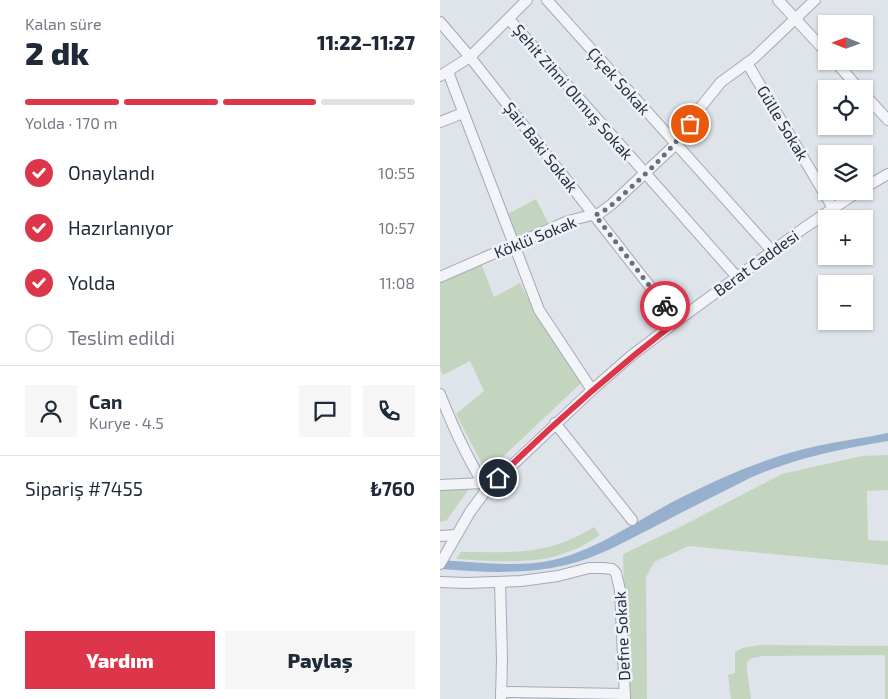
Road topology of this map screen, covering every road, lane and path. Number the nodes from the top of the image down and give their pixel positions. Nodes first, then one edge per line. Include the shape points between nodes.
1 (527, 0) edge
2 (547, 0) edge
3 (778, 0) edge
4 (815, 0) edge
5 (796, 18) junction
6 (509, 19) junction
7 (440, 22) edge
8 (818, 43) edge
9 (470, 57) junction
10 (748, 63) junction
11 (843, 70) edge
12 (444, 74) edge
13 (851, 80) edge
14 (873, 104) edge
15 (463, 113) junction
16 (888, 120) edge
17 (440, 122) edge
18 (676, 144) junction
19 (645, 174) junction
20 (888, 174) edge
21 (873, 183) edge
22 (845, 200) edge
23 (833, 208) junction
24 (595, 215) junction
25 (513, 245) junction
26 (772, 251) junction
27 (440, 277) edge
28 (737, 277) junction
29 (677, 321) junction
30 (592, 390) junction
31 (440, 394) edge
32 (555, 424) junction
33 (440, 485) edge
34 (486, 486) junction
35 (632, 520) dead end
36 (456, 535) junction
37 (440, 536) edge
38 (440, 564) edge
39 (440, 582) edge
40 (500, 582) junction
41 (501, 696) edge
42 (625, 696) edge

1 - 6 street
2 - 18 street, Çiçek Sokak
3 - 5 street
4 - 5 street, Köklü Sokak
5 - 8 street
5 - 10 street, Köklü Sokak
6 - 9 street
6 - 19 street, Şehit Zihni Olmuş Sokak
7 - 9 street, Şair Baki Sokak
9 - 12 street
9 - 24 street, Şair Baki Sokak
10 - 18 street, Köklü Sokak via 714,89
10 - 23 street, Gülle Sokak
11 - 13 street
12 - 15 street
14 - 16 street
15 - 17 street
15 - 25 street
18 - 19 street, Köklü Sokak
18 - 26 street, Çiçek Sokak
19 - 24 street, Köklü Sokak
19 - 28 street, Şehit Zihni Olmuş Sokak
20 - 21 street
22 - 23 street, Berat Caddesi
23 - 26 street, Berat Caddesi
24 - 25 street, Köklü Sokak via 568,221
24 - 29 street, Şair Baki Sokak
25 - 27 street, Köklü Sokak
25 - 30 street via 539,310
26 - 28 street, Berat Caddesi
28 - 29 street, Berat Caddesi
29 - 30 street, Berat Caddesi
30 - 32 street, Berat Caddesi
31 - 34 street via 456,432
32 - 34 street, Berat Caddesi
32 - 35 street
33 - 34 street
34 - 36 street, Berat Caddesi
36 - 37 street
36 - 38 street, Berat Caddesi
39 - 40 street
40 - 41 street
40 - 42 street, Defne Sokak via 558,576 589,568 607,568 616,573 620,590
41 - 42 street

